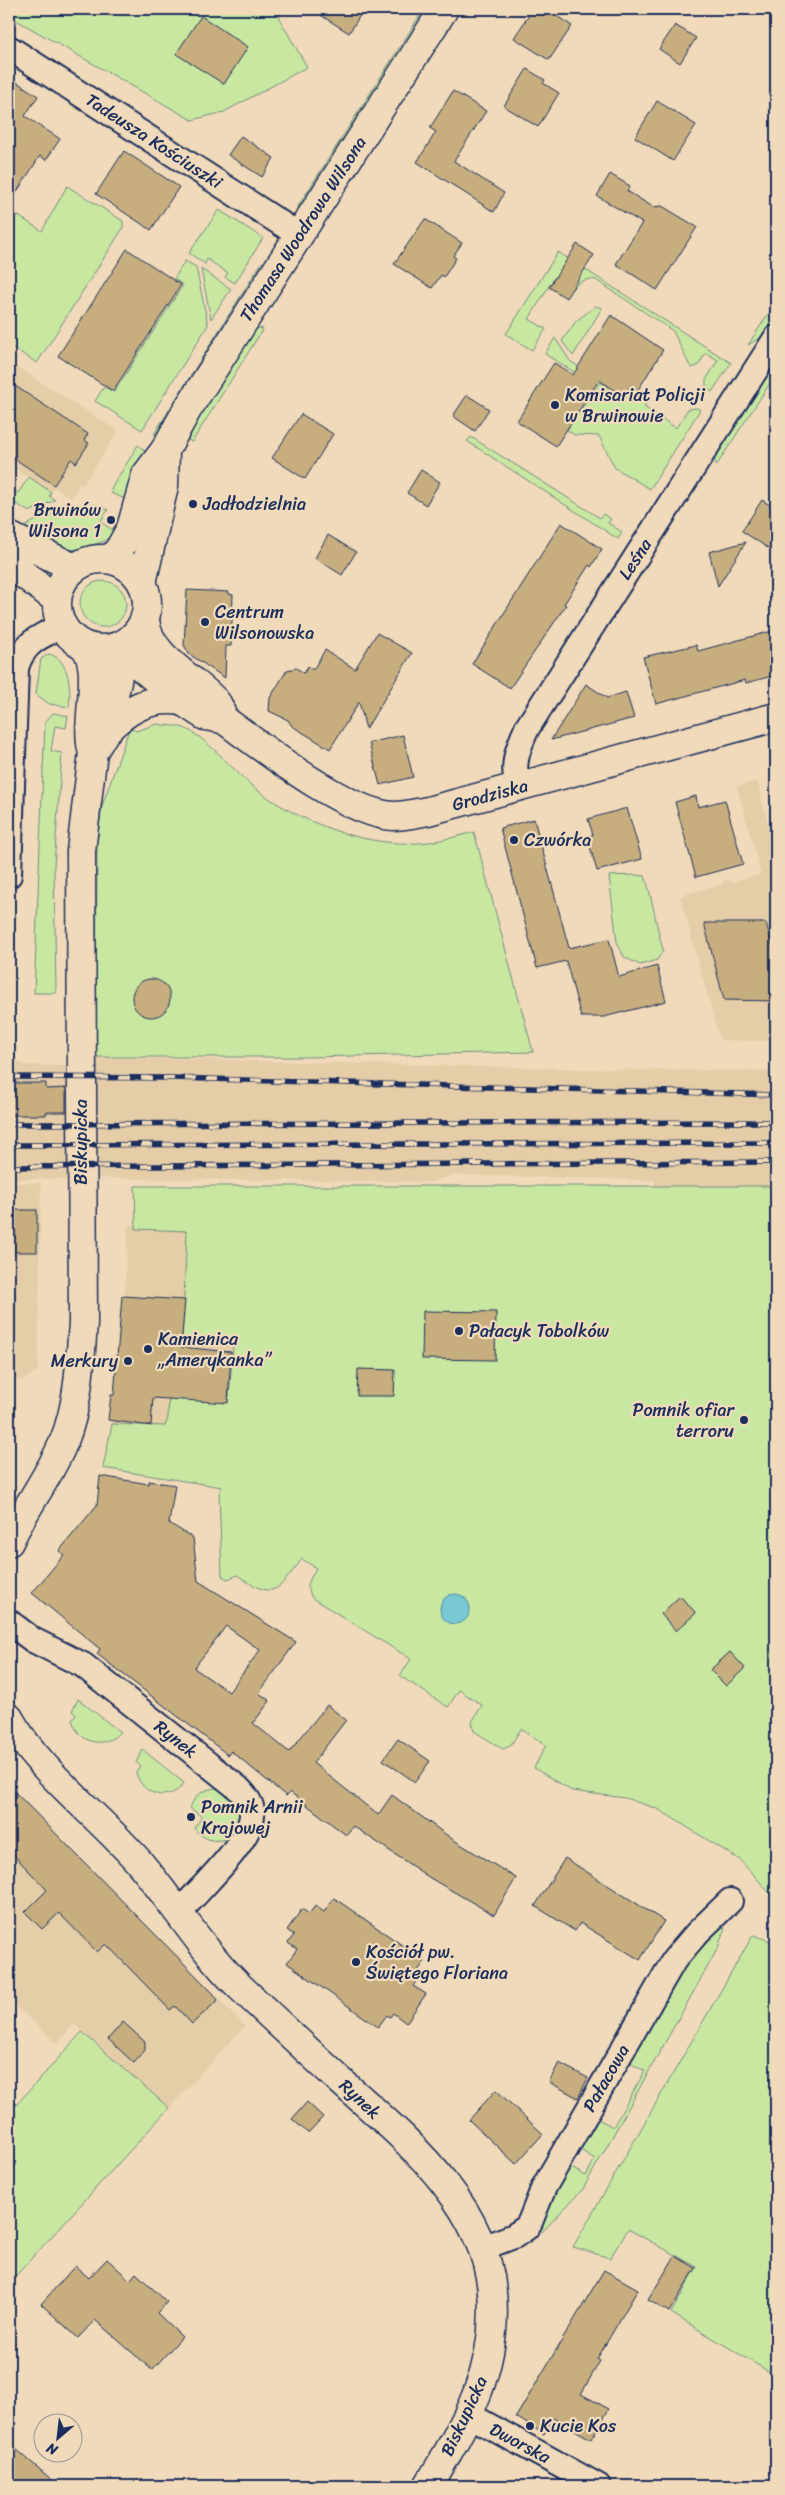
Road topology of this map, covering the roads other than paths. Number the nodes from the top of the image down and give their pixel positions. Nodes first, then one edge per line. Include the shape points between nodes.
1 (444, 9) edge
2 (9, 48) edge
3 (299, 235) junction
4 (776, 338) edge
5 (165, 450) junction
6 (9, 536) edge
7 (111, 559) junction
8 (9, 563) edge
9 (74, 568) junction
10 (142, 583) junction
11 (59, 613) junction
12 (145, 620) junction
13 (84, 646) junction
14 (117, 647) junction
15 (182, 701) junction
16 (776, 717) edge
17 (223, 719) junction
18 (99, 742) junction
19 (518, 787) junction
20 (9, 875) edge
21 (12, 1524) edge
22 (9, 1622) edge
23 (9, 1718) edge
24 (730, 1901) dead end
25 (178, 1914) junction
26 (482, 2248) junction
27 (493, 2313) joint
28 (469, 2415) junction
29 (428, 2486) edge
30 (598, 2486) edge

1 - 3 main road, Thomasa Woodrowa Wilsona
2 - 3 street, Tadeusza Kościuszki
3 - 5 main road, Thomasa Woodrowa Wilsona
4 - 19 street, Leśna via 527,728 515,760
5 - 7 main road, Thomasa Woodrowa Wilsona via 146,475 131,528
5 - 10 main road, Thomasa Woodrowa Wilsona via 162,500
6 - 9 main road
7 - 9 main road via 91,560
7 - 10 main road via 129,568
8 - 11 main road
9 - 11 main road via 62,582
10 - 12 main road via 147,602
11 - 13 main road via 75,641
11 - 20 street via 22,652 16,668
12 - 14 main road via 134,637
12 - 17 main road, Grodziska via 150,638 217,703
13 - 14 main road
13 - 18 main road, Biskupicka via 93,669 89,737
14 - 15 main road, Grodziska
14 - 18 main road, Biskupicka via 118,675
15 - 17 main road, Grodziska via 205,716
15 - 18 main road via 167,698 144,703 128,711
16 - 19 main road, Grodziska
17 - 19 main road, Grodziska via 340,799 362,809 393,816
18 - 21 main road, Biskupicka via 81,850 83,1323 80,1372 64,1440
22 - 25 street, Rynek via 33,1640 82,1665 238,1788 249,1802 252,1813 246,1833
23 - 25 main road, Rynek via 20,1736 50,1770 139,1862
24 - 26 street, Pałacowa via 674,1960 544,2187 528,2225 514,2236
25 - 26 main road, Rynek via 208,1954 428,2164 462,2208
26 - 27 main road, Rynek via 492,2290
27 - 28 main road, Biskupicka via 491,2349 484,2378
28 - 29 main road, Biskupicka
28 - 30 street, Dworska

